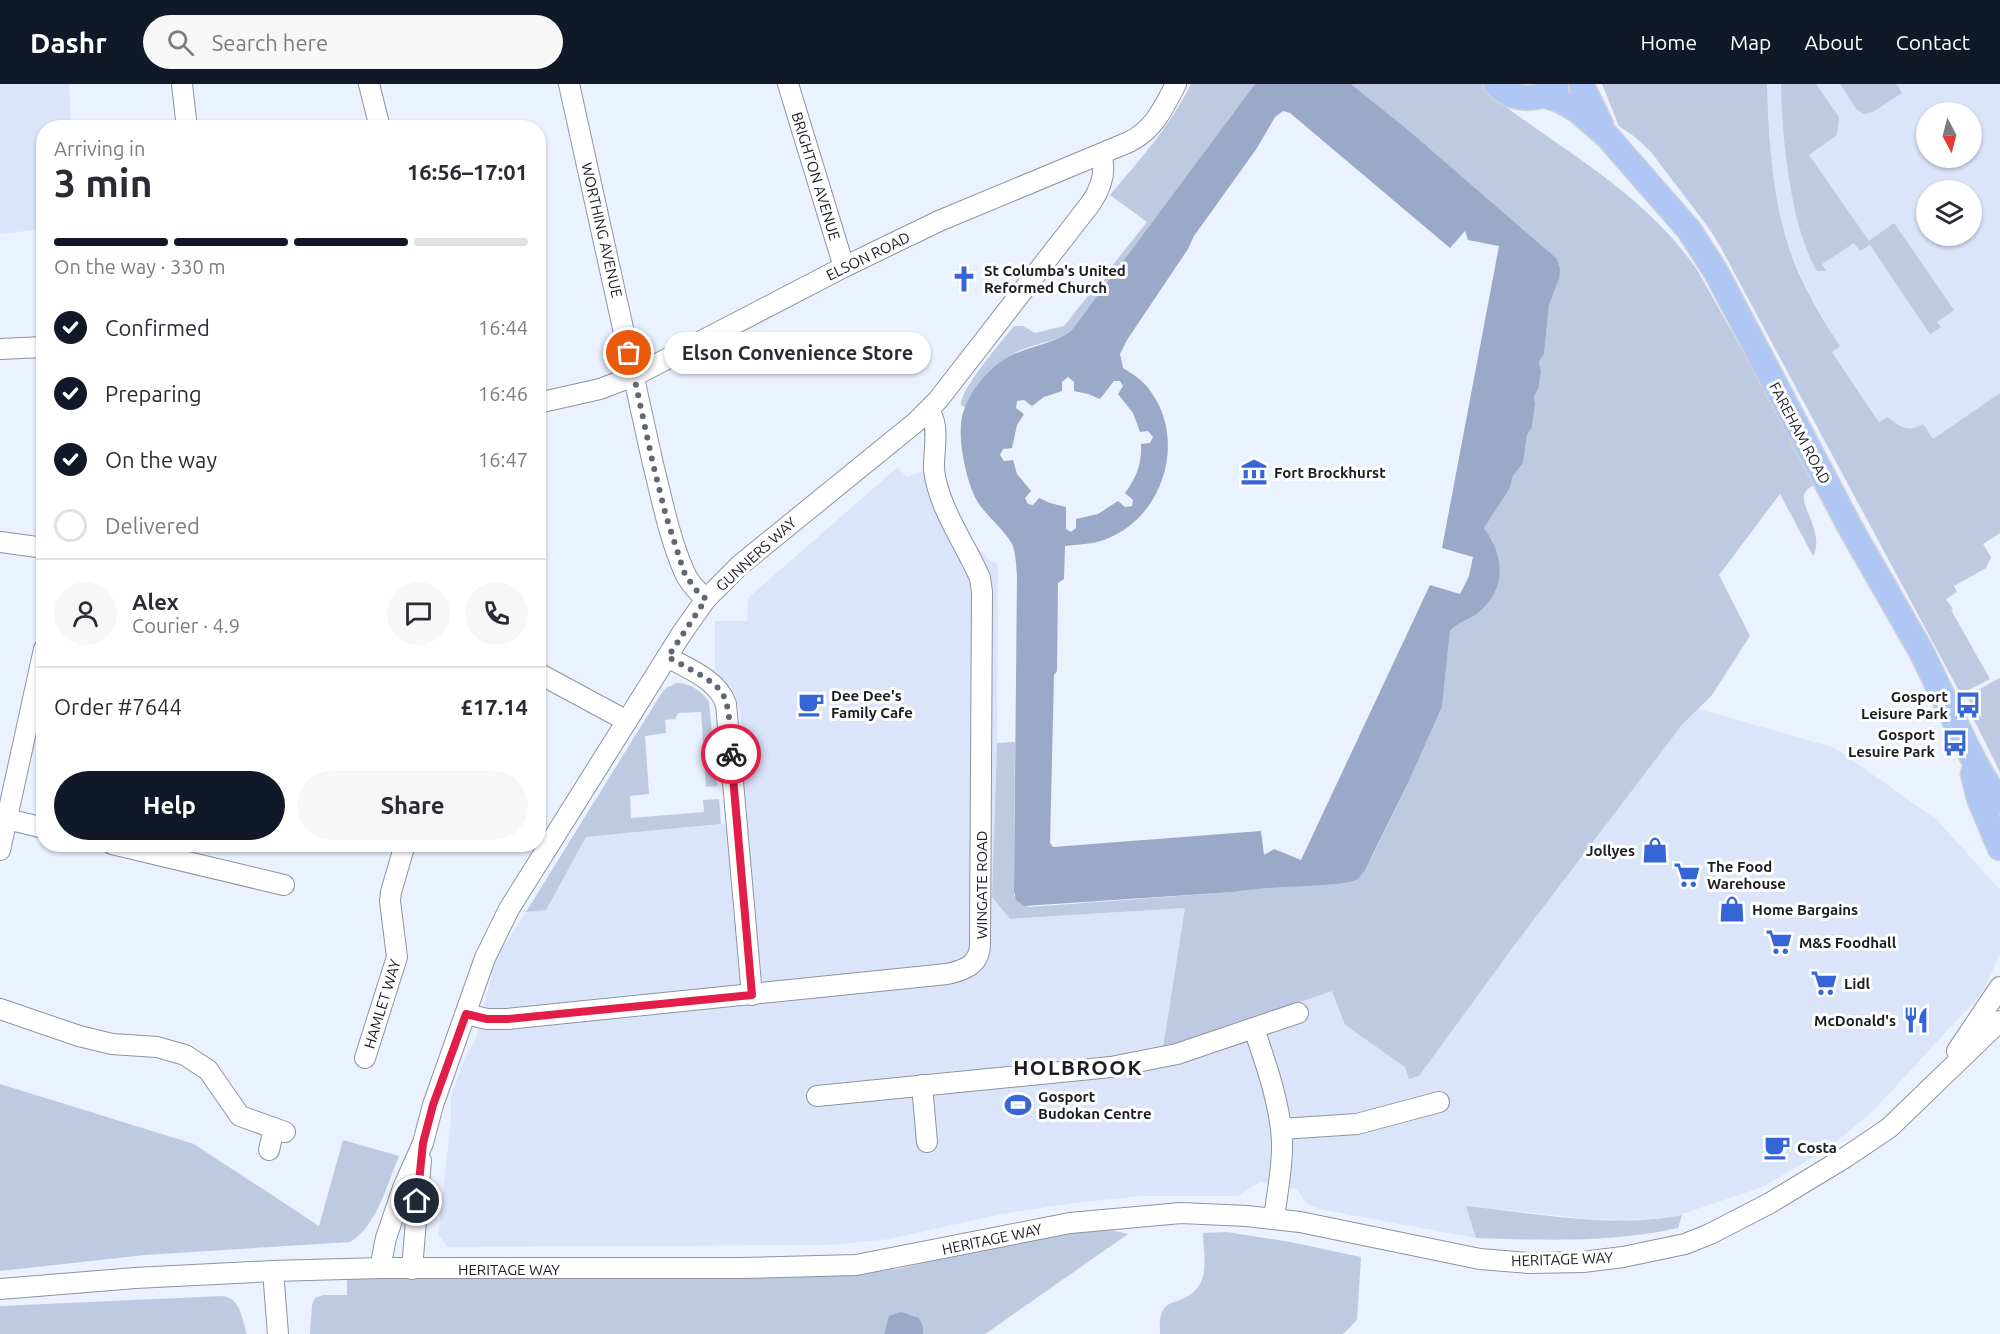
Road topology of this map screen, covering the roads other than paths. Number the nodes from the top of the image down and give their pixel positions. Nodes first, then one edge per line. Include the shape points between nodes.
1 (182, 84) edge
2 (369, 84) edge
3 (569, 84) edge
4 (788, 84) edge
5 (1176, 84) edge
6 (1496, 84) edge
7 (1581, 84) edge
8 (1552, 89) edge
9 (186, 120) edge
10 (378, 120) edge
11 (1607, 136) junction
12 (1101, 155) junction
13 (844, 267) junction
14 (36, 347) edge
15 (0, 349) edge
16 (634, 376) junction
17 (546, 401) edge
18 (928, 411) junction
19 (0, 542) edge
20 (36, 547) edge
21 (706, 599) junction
22 (668, 657) junction
23 (546, 677) edge
24 (36, 686) edge
25 (627, 721) junction
26 (1967, 747) junction
27 (1983, 777) junction
28 (2000, 801) edge
29 (2000, 817) edge
30 (7, 819) junction
31 (36, 826) edge
32 (546, 834) edge
33 (2000, 848) edge
34 (0, 850) edge
35 (146, 852) edge
36 (403, 852) edge
37 (534, 852) edge
38 (284, 885) dead end
39 (2000, 987) edge
40 (752, 995) junction
41 (0, 1009) edge
42 (1298, 1012) dead end
43 (466, 1014) junction
44 (2000, 1021) edge
45 (1254, 1029) junction
46 (2000, 1030) edge
47 (1975, 1046) junction
48 (365, 1058) dead end
49 (922, 1085) junction
50 (1932, 1088) junction
51 (817, 1096) dead end
52 (1439, 1102) dead end
53 (1281, 1130) junction
54 (927, 1142) dead end
55 (423, 1143) junction
56 (269, 1150) dead end
57 (1274, 1219) junction
58 (380, 1268) junction
59 (411, 1269) junction
60 (273, 1271) junction
61 (0, 1289) edge
62 (278, 1334) edge

1 - 9 street
2 - 10 street
3 - 16 street, WORTHING AVENUE
4 - 13 street, BRIGHTON AVENUE
5 - 12 street, ELSON ROAD via 1146,132
6 - 8 main road via 1517,97 1531,98
7 - 11 main road, FAREHAM ROAD
8 - 11 main road, FAREHAM ROAD via 1559,100
11 - 26 main road, FAREHAM ROAD via 1689,230 1716,272 1920,651
12 - 13 street, ELSON ROAD via 939,221
12 - 18 street, GUNNERS WAY via 1103,172 1091,203
13 - 16 street, ELSON ROAD
14 - 15 street
16 - 17 street, ELSON ROAD via 600,390
16 - 21 street, WORTHING AVENUE via 661,495 684,572
18 - 21 street, GUNNERS WAY via 756,551
18 - 40 street, WINGATE ROAD via 935,420 934,467 940,493 976,570 982,592 979,955 969,967 947,974
19 - 20 street
21 - 22 street, GUNNERS WAY
22 - 25 street, GUNNERS WAY
22 - 40 street via 714,684 726,704
23 - 25 street
24 - 30 street
25 - 32 street, GUNNERS WAY
26 - 27 main road, FAREHAM ROAD
26 - 33 main road, FAREHAM ROAD via 1979,798
27 - 28 main road, FAREHAM ROAD
27 - 29 main road
30 - 31 street
30 - 34 street
35 - 38 street
36 - 48 street, HAMLET WAY via 390,901 396,964
37 - 43 street, GUNNERS WAY via 490,948
39 - 50 street, HERITAGE WAY
40 - 43 street, WINGATE ROAD via 507,1019
41 - 56 street via 79,1036 185,1055 208,1070 240,1116 279,1130
42 - 45 street
43 - 55 street, GUNNERS WAY
44 - 47 street, HERITAGE WAY
45 - 49 street via 1156,1059 1111,1067
45 - 53 street
46 - 47 street, HERITAGE WAY
47 - 50 street, HERITAGE WAY
49 - 51 street
49 - 54 street
50 - 57 street, HERITAGE WAY via 1889,1128 1780,1197 1710,1234 1660,1250 1582,1262 1480,1259
52 - 53 street via 1357,1124
53 - 57 street
55 - 58 street, GUNNERS WAY via 396,1208
55 - 59 street, GUNNERS WAY
57 - 59 street, HERITAGE WAY via 1195,1213 1070,1223 856,1265
58 - 59 street, HERITAGE WAY
58 - 60 street, HERITAGE WAY
60 - 61 street, HERITAGE WAY
60 - 62 street

